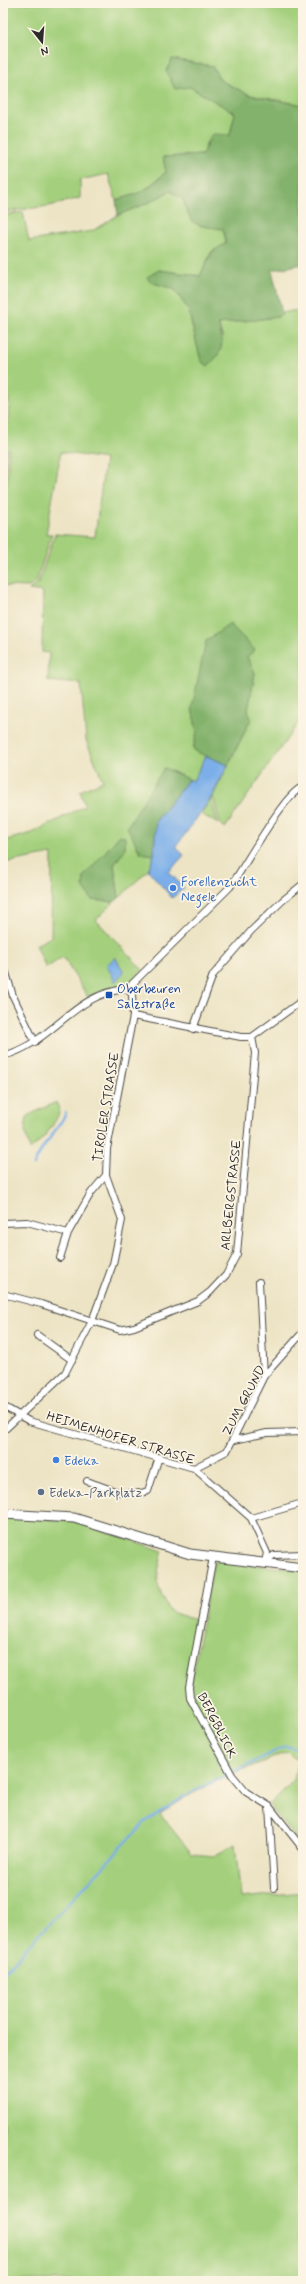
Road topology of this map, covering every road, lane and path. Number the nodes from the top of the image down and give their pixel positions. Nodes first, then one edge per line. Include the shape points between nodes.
1 (302, 786) edge
2 (303, 884) edge
3 (3, 963) edge
4 (126, 989) junction
5 (303, 1000) edge
6 (133, 1016) junction
7 (193, 1029) junction
8 (252, 1037) junction
9 (35, 1042) junction
10 (3, 1056) edge
11 (106, 1175) junction
12 (3, 1222) edge
13 (68, 1233) junction
14 (60, 1258) dead end
15 (259, 1282) dead end
16 (3, 1294) edge
17 (92, 1321) junction
18 (303, 1332) edge
19 (37, 1335) dead end
20 (72, 1360) junction
21 (264, 1376) junction
22 (3, 1406) edge
23 (20, 1414) junction
24 (3, 1431) edge
25 (303, 1432) edge
26 (234, 1440) junction
27 (159, 1457) junction
28 (194, 1468) junction
29 (87, 1481) dead end
30 (303, 1503) edge
31 (3, 1514) edge
32 (251, 1518) junction
33 (303, 1554) edge
34 (213, 1557) junction
35 (265, 1562) junction
36 (303, 1568) edge
37 (269, 1806) junction
38 (303, 1849) edge
39 (274, 1888) dead end

1 - 4 street via 261,836 230,887
2 - 7 street via 251,931 213,975
3 - 9 street via 13,996
4 - 6 street, TIROLER STRASSE via 132,994
4 - 9 street via 92,997
5 - 8 street
6 - 7 street
6 - 11 street, TIROLER STRASSE via 107,1149
7 - 8 street
8 - 17 street, ARLBERGSTRASSE via 255,1053 237,1254 226,1275 198,1301 134,1327 120,1330
9 - 10 street
11 - 13 street via 91,1193
11 - 17 street, TIROLER STRASSE via 122,1220 104,1292
12 - 13 street via 27,1222
13 - 14 street
15 - 21 street
16 - 17 street, ARLBERGSTRASSE
17 - 20 street, TIROLER STRASSE
18 - 21 street, ZUM GRUND
19 - 20 street
20 - 23 street, TIROLER STRASSE via 53,1387
21 - 26 street, ZUM GRUND
22 - 23 street, HEIMENHOFER STRASSE
23 - 24 street, TIROLER STRASSE
23 - 27 street, HEIMENHOFER STRASSE via 29,1421
25 - 26 street via 267,1433
26 - 28 street, ZUM GRUND via 223,1454
27 - 28 street, HEIMENHOFER STRASSE
27 - 29 street via 148,1491 139,1494 118,1491
28 - 32 street, HEIMENHOFER STRASSE
30 - 32 street
31 - 34 main road via 74,1518 166,1548
32 - 35 street, HEIMENHOFER STRASSE via 267,1553
33 - 35 street via 274,1556
34 - 35 main road
34 - 37 street, BERGBLICK via 188,1687 190,1698 231,1773 246,1792
35 - 36 main road
37 - 38 street, BERGBLICK
37 - 39 street

